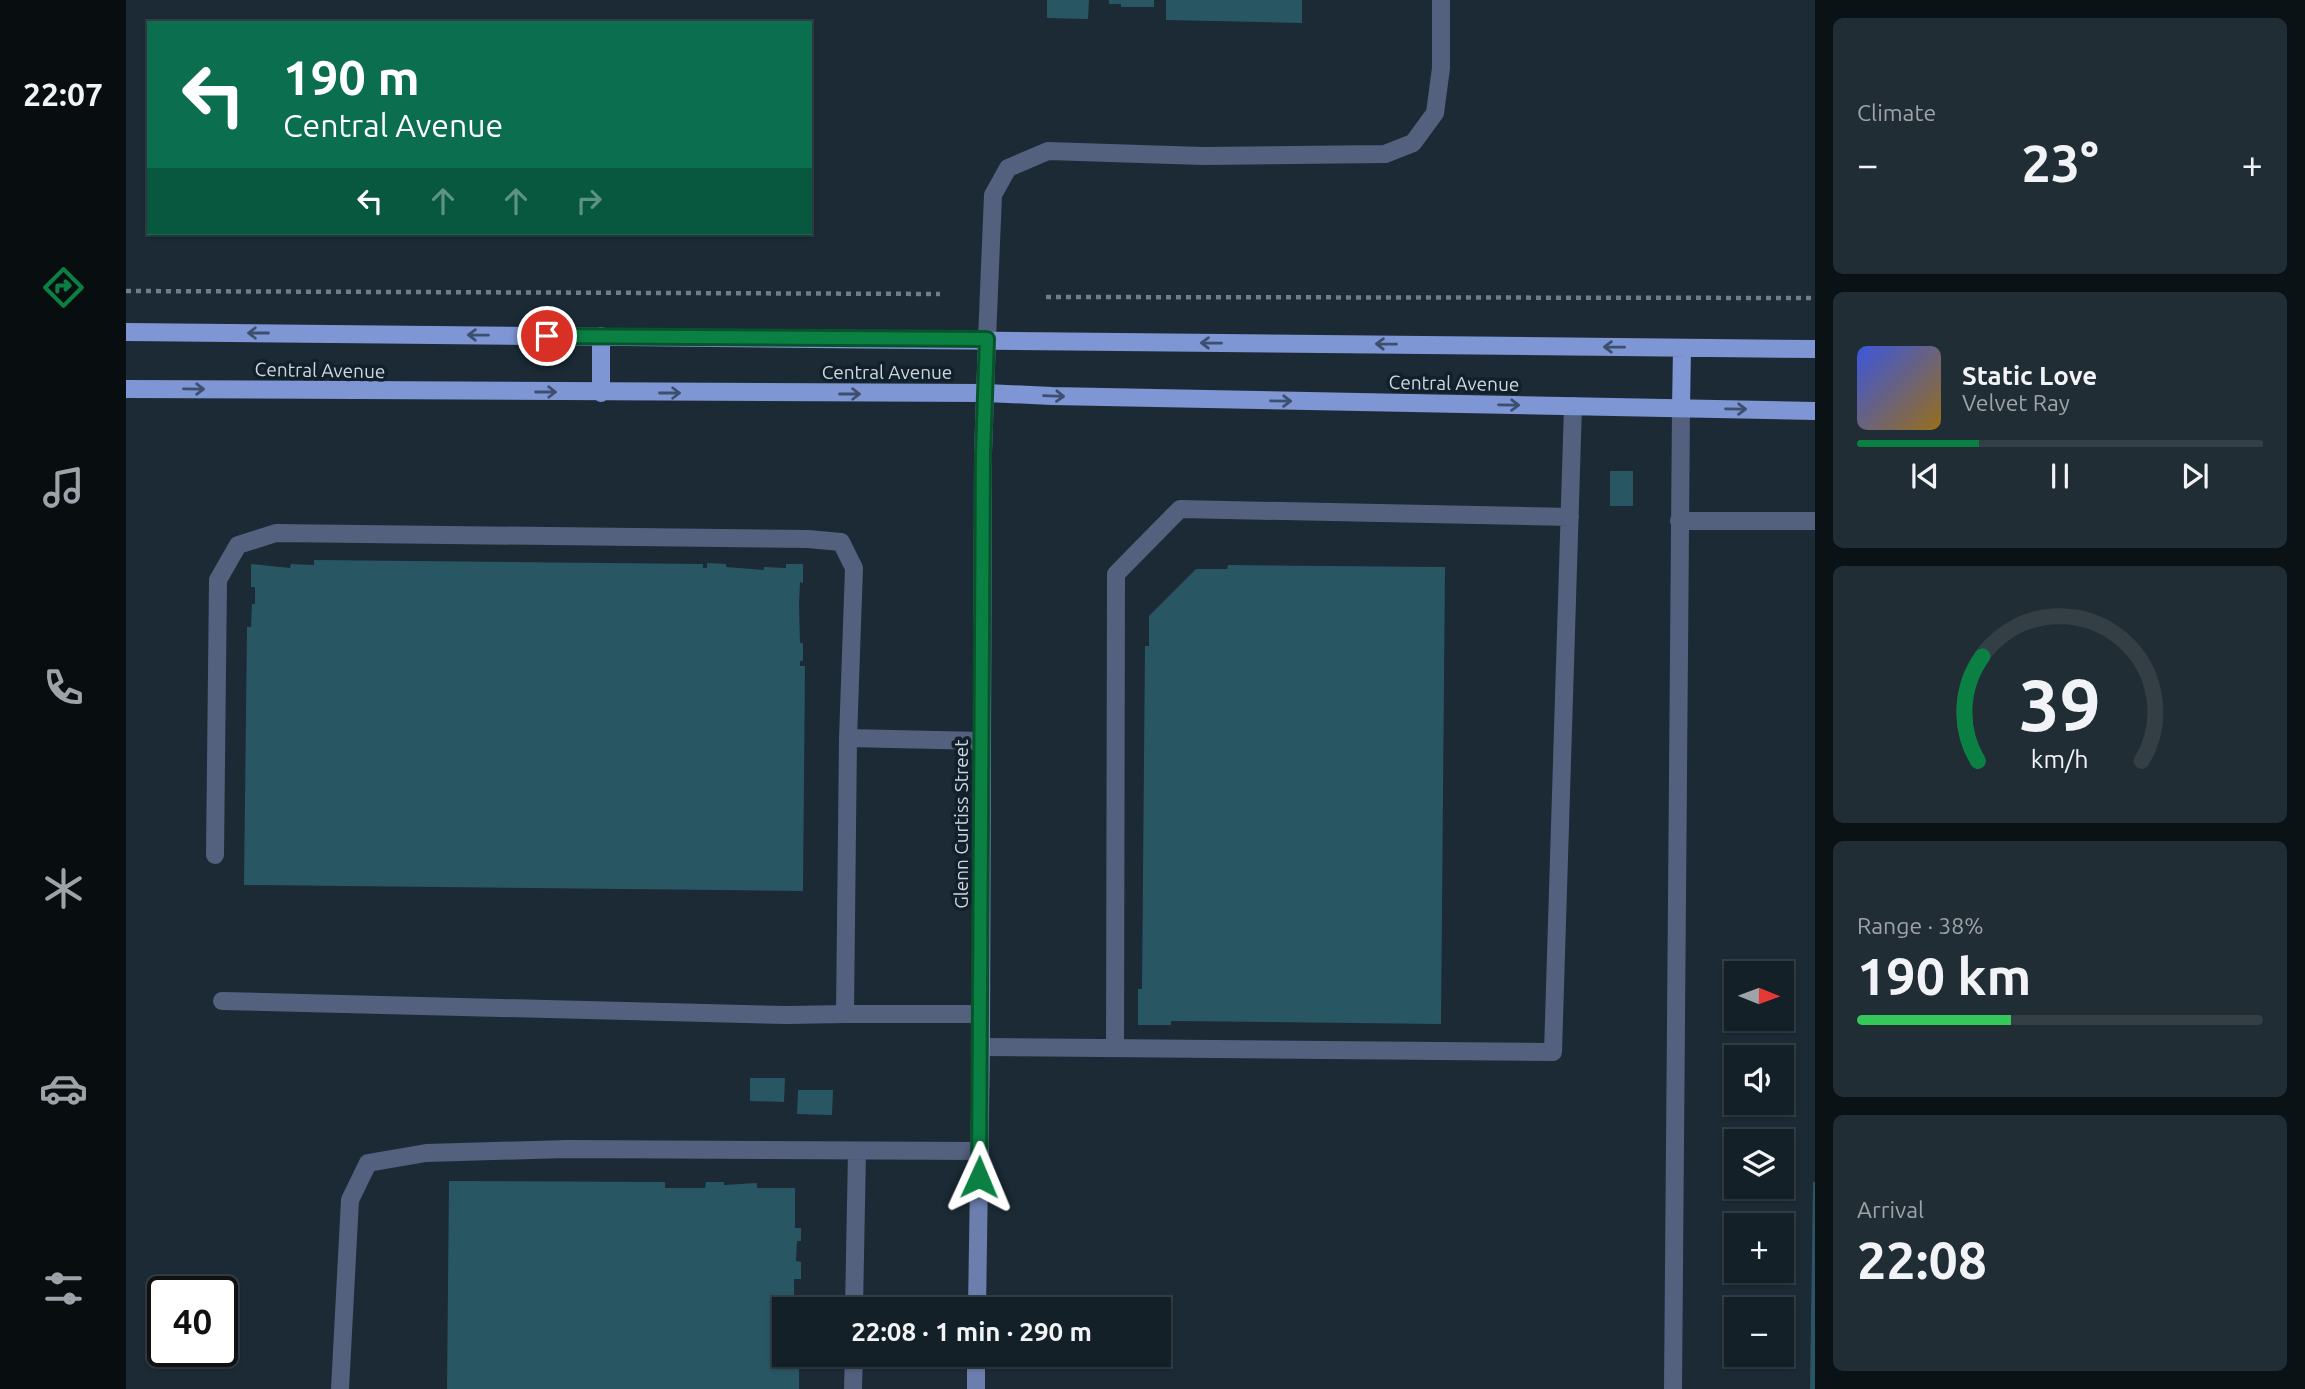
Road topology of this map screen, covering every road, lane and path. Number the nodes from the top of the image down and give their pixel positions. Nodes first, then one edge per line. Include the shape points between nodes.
1 (1441, 0) edge
2 (126, 291) edge
3 (940, 294) dead end
4 (1046, 297) dead end
5 (1815, 298) edge
6 (126, 332) edge
7 (601, 336) junction
8 (987, 339) junction
9 (1682, 348) junction
10 (1815, 349) edge
11 (126, 389) edge
12 (601, 393) junction
13 (986, 393) junction
14 (1573, 406) junction
15 (1681, 408) junction
16 (1815, 411) edge
17 (1570, 517) junction
18 (1679, 521) junction
19 (1815, 521) edge
20 (848, 738) junction
21 (982, 741) junction
22 (215, 855) dead end
23 (222, 1001) dead end
24 (845, 1014) junction
25 (980, 1014) junction
26 (981, 1047) junction
27 (1115, 1047) junction
28 (857, 1151) junction
29 (980, 1151) junction
30 (855, 1297) edge
31 (977, 1297) edge
32 (854, 1367) edge
33 (976, 1367) edge
34 (340, 1389) edge
35 (853, 1389) edge
36 (976, 1389) edge
37 (1673, 1389) edge

1 - 8 street via 1441,68 1435,113 1413,142 1385,154 1203,156 1048,151 1008,168 993,195
2 - 3 path
4 - 5 path
7 -> 6 main road, Central Avenue
7 - 8 main road, Central Avenue
7 - 12 main road
9 -> 8 main road, Central Avenue
8 - 13 street, Glenn Curtiss Street
9 - 10 main road, Central Avenue
9 - 15 main road
11 -> 12 main road, Central Avenue
12 -> 13 main road, Central Avenue
13 -> 14 main road, Central Avenue
13 - 21 street, Glenn Curtiss Street
14 - 15 main road, Central Avenue
14 - 17 street
15 -> 16 main road, Central Avenue
15 - 18 street
17 - 27 street via 1180,509 1116,574
17 - 27 street via 1553,1052
18 - 19 street
18 - 37 street
20 - 21 street
20 - 22 street via 854,568 842,542 276,533 238,545 218,580
20 - 24 street
21 - 25 street, Glenn Curtiss Street
23 - 24 street
24 - 25 street
25 - 26 street, Glenn Curtiss Street
26 - 27 street
26 - 29 street, Glenn Curtiss Street
28 - 29 street
28 - 30 street
28 - 34 street via 566,1149 426,1153 368,1163 350,1200
29 - 31 street, Glenn Curtiss Street
32 - 35 street
33 - 36 street

